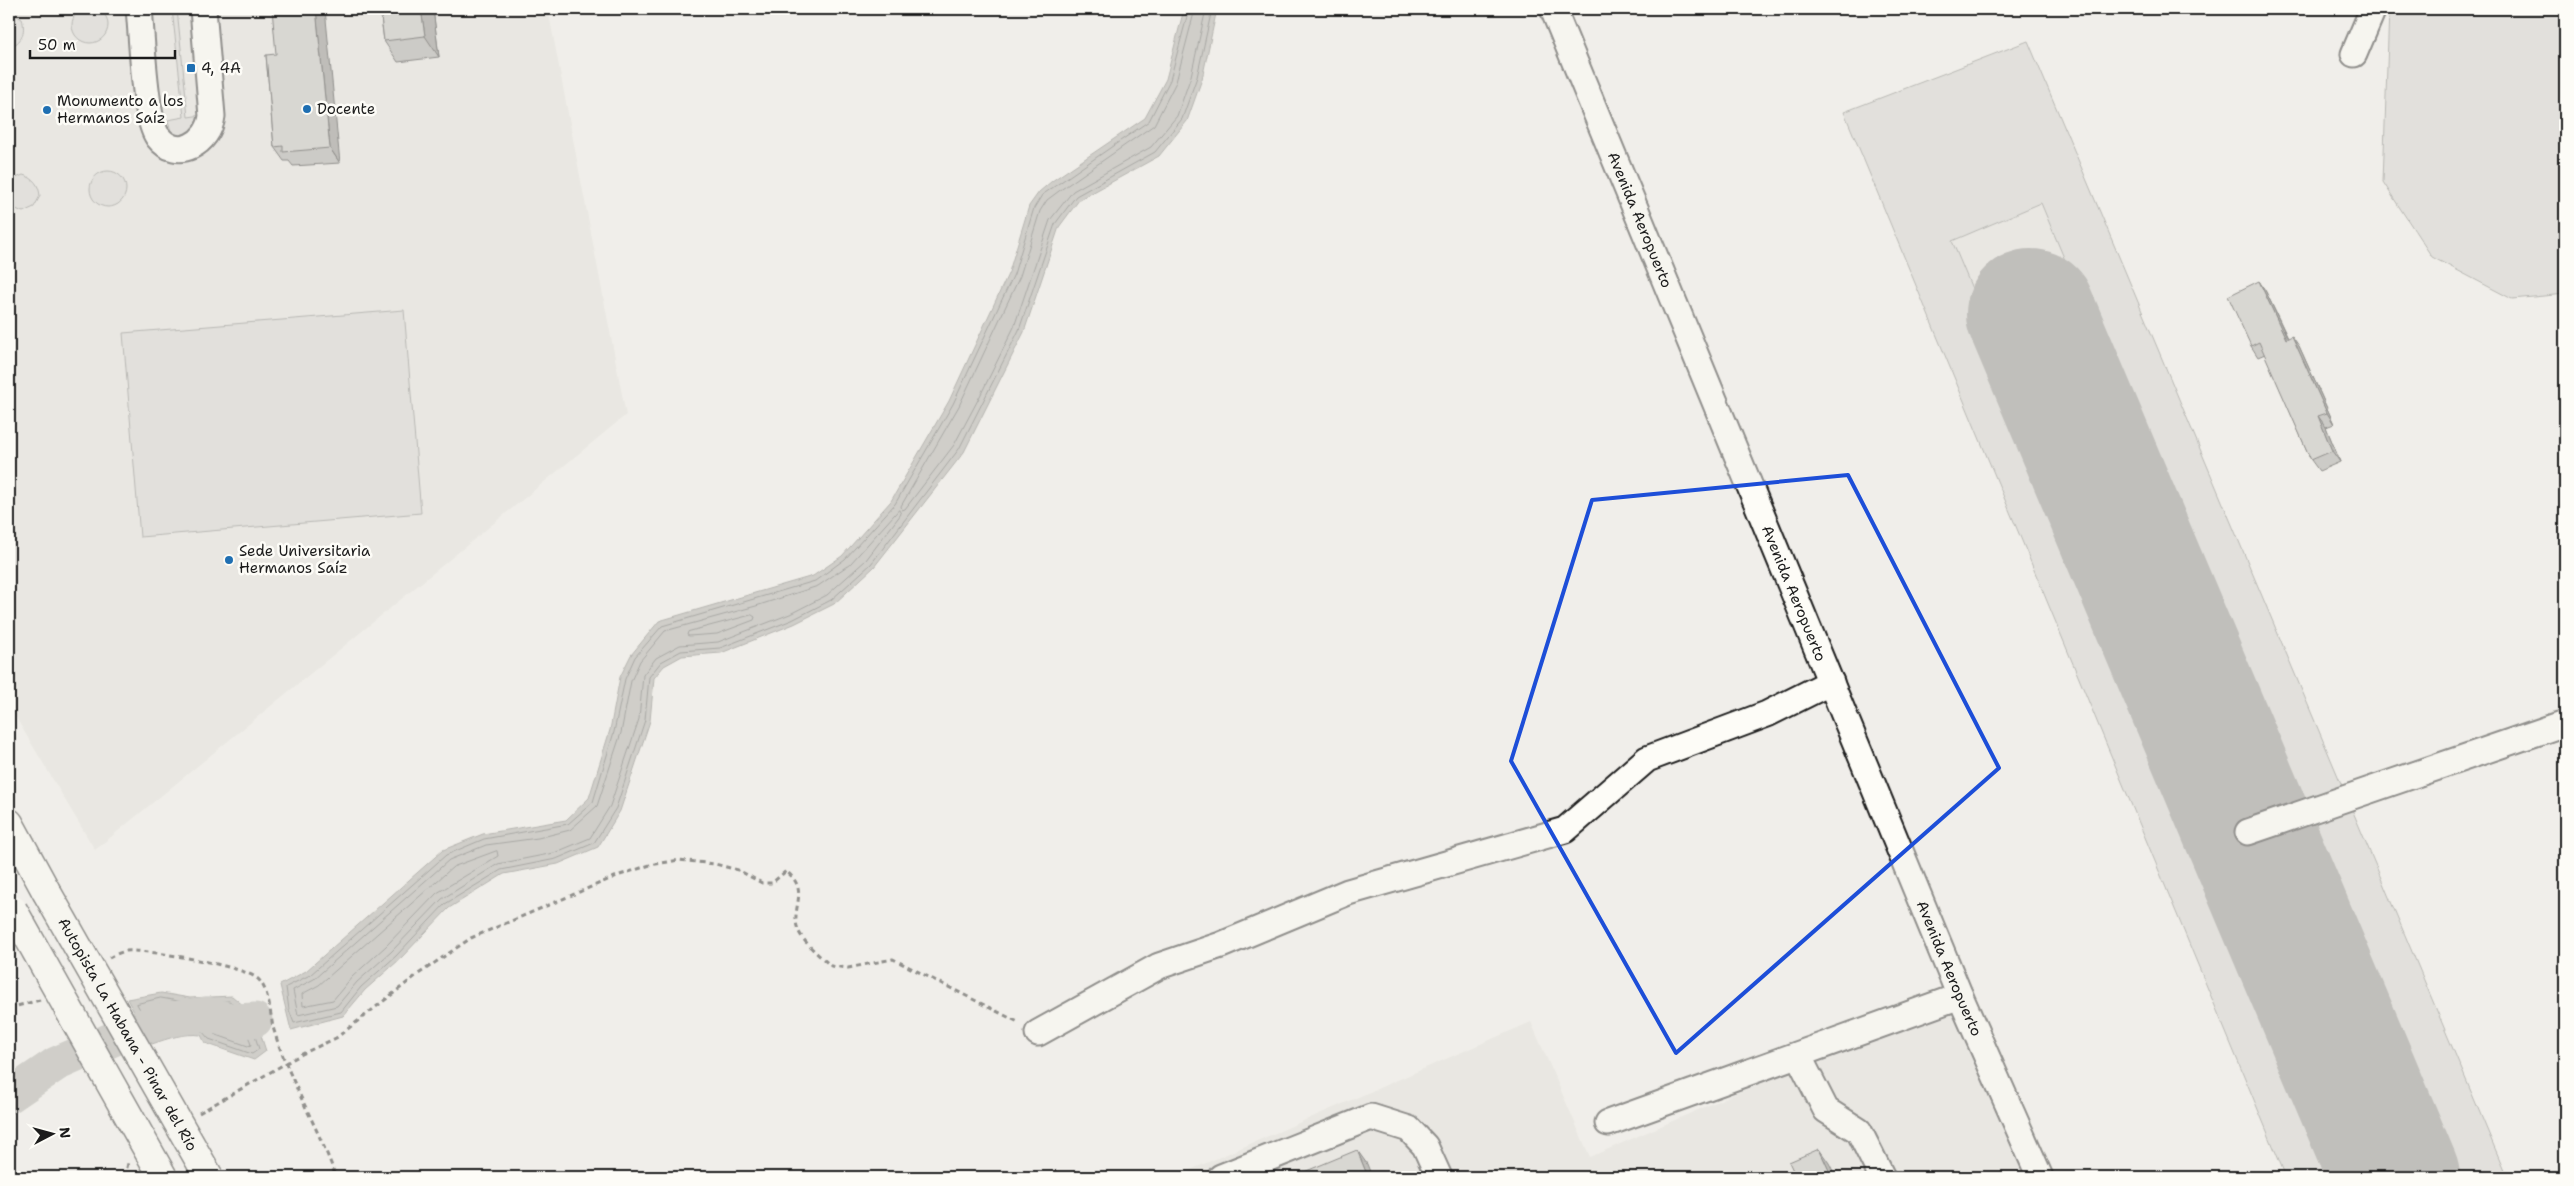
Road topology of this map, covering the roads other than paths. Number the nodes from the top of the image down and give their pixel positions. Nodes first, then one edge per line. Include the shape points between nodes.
1 (139, 9) edge
2 (202, 9) edge
3 (1553, 9) edge
4 (2373, 9) edge
5 (2354, 54) dead end
6 (1831, 682) junction
7 (2565, 723) edge
8 (9, 823) edge
9 (2248, 832) dead end
10 (11, 907) edge
11 (1960, 996) junction
12 (1038, 1033) road end
13 (1798, 1054) junction
14 (1608, 1123) dead end
15 (163, 1177) edge
16 (210, 1177) edge
17 (1221, 1177) edge
18 (1439, 1177) edge
19 (1882, 1177) edge
20 (2040, 1177) edge

1 - 2 street via 150,121 159,139 178,148 198,143 211,126
3 - 6 street, Avenida Aeropuerto
4 - 5 street
6 - 11 street, Avenida Aeropuerto
6 - 12 street via 1766,714 1647,759 1565,830 1348,892 1220,945 1159,966
7 - 9 street
8 - 16 highway, Autopista La Habana - Pinar del Río, bridge
10 - 15 highway, bridge
11 - 13 street
11 - 20 street, Avenida Aeropuerto
13 - 14 street
13 - 19 street via 1826,1110 1859,1131
17 - 18 street via 1371,1116 1408,1129 1425,1146

